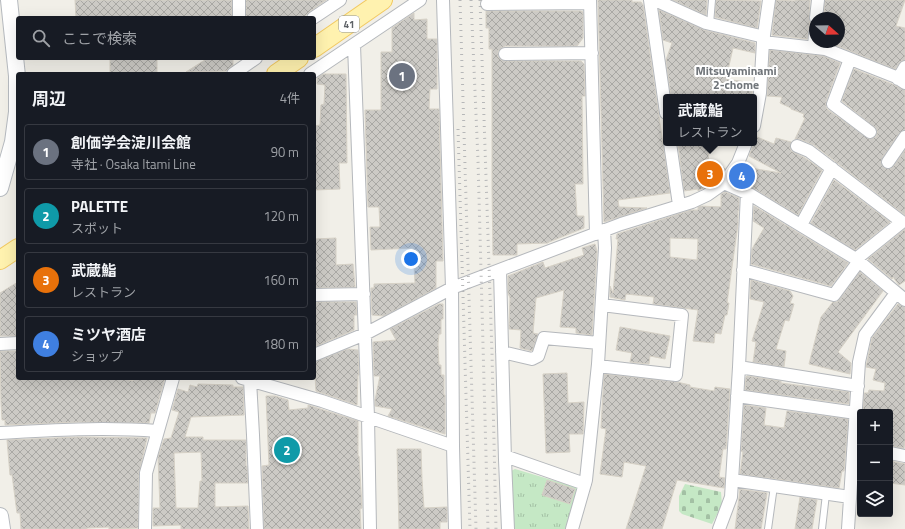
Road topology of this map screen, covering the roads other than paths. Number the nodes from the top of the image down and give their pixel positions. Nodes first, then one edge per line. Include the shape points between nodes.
1 (9, 0) edge
2 (239, 0) edge
3 (340, 0) edge
4 (383, 0) edge
5 (420, 0) edge
6 (443, 0) edge
7 (650, 0) edge
8 (655, 0) edge
9 (712, 0) edge
10 (769, 0) edge
11 (818, 0) edge
12 (518, 2) edge
13 (590, 2) edge
14 (487, 4) dead end
15 (817, 12) edge
16 (239, 16) edge
17 (316, 17) edge
18 (710, 24) junction
19 (763, 39) junction
20 (354, 45) junction
21 (316, 47) edge
22 (809, 47) edge
23 (814, 48) edge
24 (592, 53) junction
25 (505, 54) dead end
26 (850, 59) junction
27 (252, 60) edge
28 (296, 60) edge
29 (237, 67) edge
30 (905, 67) edge
31 (17, 72) edge
32 (279, 72) edge
33 (313, 72) edge
34 (901, 81) edge
35 (663, 94) edge
36 (757, 110) edge
37 (16, 120) edge
38 (870, 132) dead end
39 (905, 137) edge
40 (670, 146) edge
41 (745, 146) edge
42 (797, 146) dead end
43 (888, 162) dead end
44 (832, 168) junction
45 (724, 183) junction
46 (0, 188) edge
47 (747, 193) junction
48 (679, 205) junction
49 (801, 225) junction
50 (600, 232) junction
51 (16, 249) edge
52 (0, 260) edge
53 (858, 260) junction
54 (743, 270) junction
55 (500, 271) junction
56 (452, 288) junction
57 (364, 294) junction
58 (316, 295) edge
59 (901, 297) edge
60 (602, 305) junction
61 (365, 334) junction
62 (16, 343) edge
63 (599, 343) junction
64 (0, 344) edge
65 (502, 352) junction
66 (316, 354) edge
67 (598, 366) junction
68 (739, 368) junction
69 (172, 380) edge
70 (250, 380) edge
71 (253, 380) edge
72 (858, 386) junction
73 (737, 396) junction
74 (856, 413) junction
75 (368, 417) junction
76 (157, 431) junction
77 (0, 433) edge
78 (453, 446) junction
79 (857, 446) edge
80 (893, 454) edge
81 (505, 456) junction
82 (905, 456) edge
83 (732, 480) junction
84 (585, 484) junction
85 (774, 486) junction
86 (826, 494) junction
87 (850, 497) junction
88 (0, 516) edge
89 (2, 529) edge
90 (145, 529) edge
91 (257, 529) edge
92 (370, 529) edge
93 (456, 529) edge
94 (508, 529) edge
95 (572, 529) edge
96 (719, 529) edge
97 (768, 529) edge
98 (822, 529) edge
99 (848, 529) edge

1 - 31 street
2 - 16 street
3 - 17 street
4 - 21 main road, 41
5 - 20 street
6 - 56 street
7 - 35 street
8 - 18 street
9 - 18 lane
10 - 19 street
11 - 15 street
12 - 13 street
12 - 14 street
13 - 24 street
18 - 19 street
19 - 22 street
19 - 36 street
20 - 33 street
20 - 57 street
23 - 26 street via 825,49
24 - 25 street
24 - 50 street
26 - 34 street
26 - 38 street via 833,104
27 - 29 street
28 - 32 main road
30 - 34 street
37 - 46 street via 13,142
39 - 43 street
40 - 48 street
41 - 45 street
42 - 44 street via 809,151
44 - 49 street
44 - 53 street via 902,222
45 - 47 street
45 - 48 street via 708,195
47 - 49 street
47 - 54 street
48 - 50 street
49 - 53 street
50 - 55 street
50 - 60 street via 605,248
51 - 52 main road
53 - 54 street via 834,295
53 - 59 street
54 - 68 street
55 - 56 street
55 - 65 street
56 - 61 street
56 - 78 street
57 - 58 street
57 - 61 street
59 - 72 street via 865,334 859,362
60 - 63 street
60 - 67 street via 682,315 676,375
61 - 66 street
61 - 75 street
62 - 64 street
63 - 65 street via 544,338 538,356 532,359
63 - 67 street
65 - 81 street
67 - 84 street
68 - 72 street
68 - 73 street
69 - 76 street
70 - 91 street
71 - 75 street
72 - 74 street
73 - 74 street
73 - 83 street
74 - 79 street
75 - 78 street
75 - 92 street
76 - 77 street via 63,429
76 - 90 street via 146,473
78 - 93 street
79 - 87 street
80 - 82 street
81 - 84 street
81 - 94 street
83 - 85 street
83 - 96 street via 731,497
84 - 95 street
85 - 86 street
85 - 97 lane
86 - 87 street
86 - 98 lane
87 - 99 street
88 - 89 street

